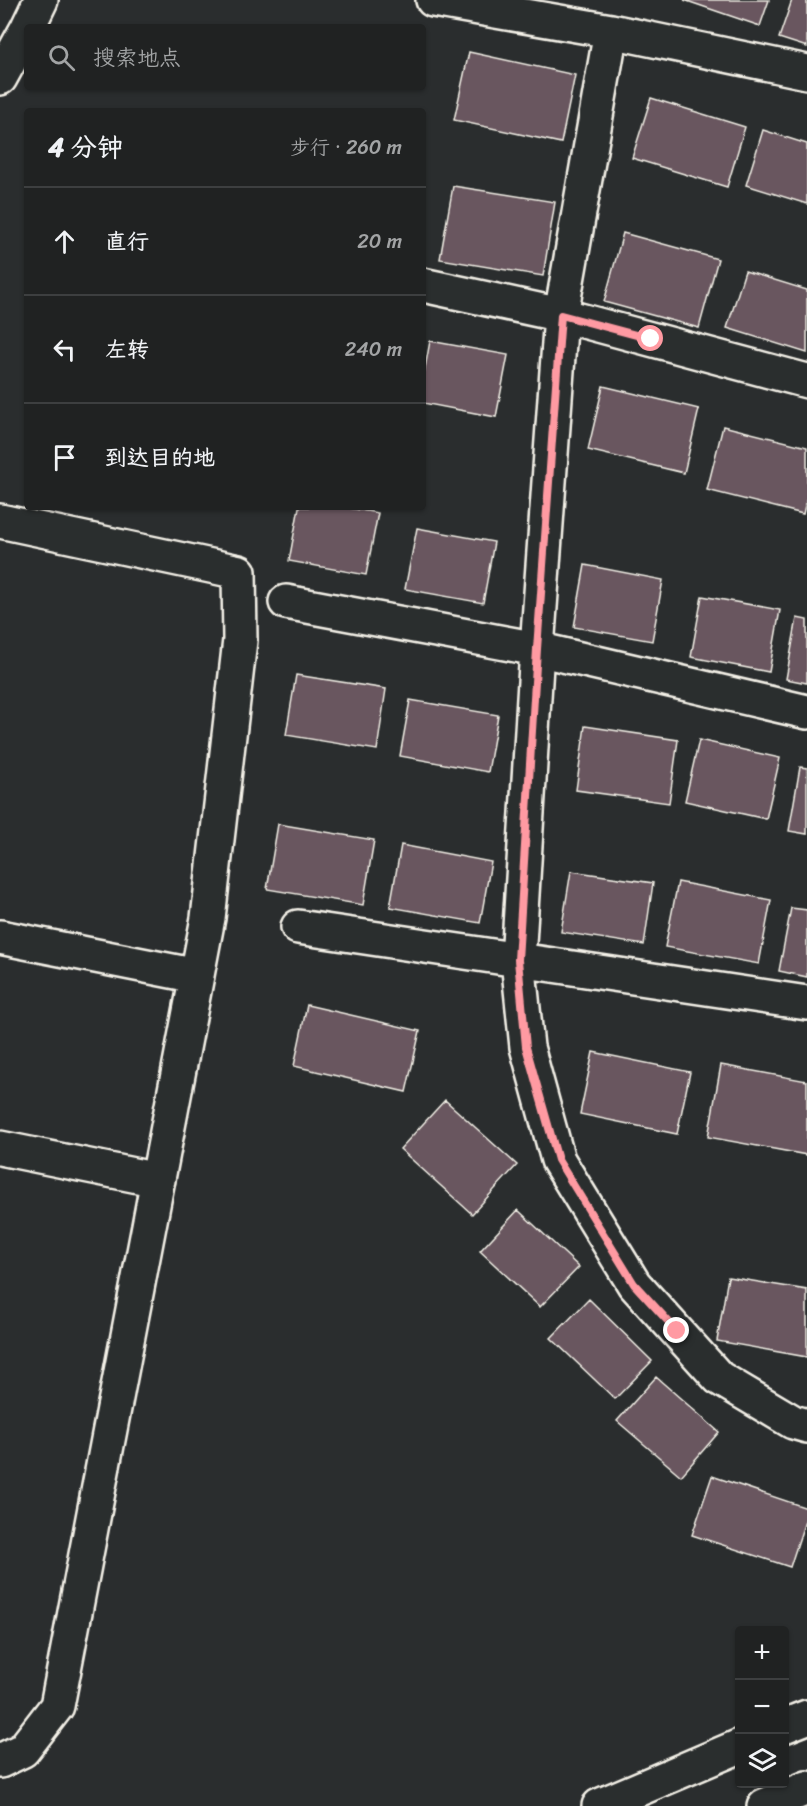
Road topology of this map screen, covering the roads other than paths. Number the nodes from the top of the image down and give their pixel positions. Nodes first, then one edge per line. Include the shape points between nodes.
1 (41, 0) edge
2 (433, 0) edge
3 (30, 24) edge
4 (612, 31) junction
5 (24, 35) edge
6 (807, 72) edge
7 (0, 78) edge
8 (426, 286) edge
9 (561, 315) junction
10 (807, 381) edge
11 (0, 521) edge
12 (286, 602) dead end
13 (537, 649) junction
14 (807, 712) edge
15 (298, 927) dead end
16 (0, 936) edge
17 (518, 960) junction
18 (197, 976) junction
19 (807, 1003) edge
20 (0, 1148) edge
21 (158, 1180) junction
22 (807, 1426) edge
23 (807, 1717) edge
24 (789, 1724) edge
25 (735, 1748) edge
26 (0, 1761) edge
27 (807, 1788) edge
28 (599, 1806) edge
29 (764, 1806) edge

1 - 3 street
2 - 4 street
4 - 6 street
4 - 9 street
5 - 7 street
8 - 9 street
9 - 10 street
9 - 13 street
11 - 18 street via 239,572 240,640 208,918
12 - 13 street
13 - 14 street
13 - 17 street
15 - 17 street
16 - 18 street
17 - 19 street
17 - 22 street via 526,1047 558,1160 634,1284 719,1378 793,1422
18 - 21 street
20 - 21 street
21 - 26 street via 57,1706 23,1750
23 - 24 street
25 - 28 street
27 - 29 street

